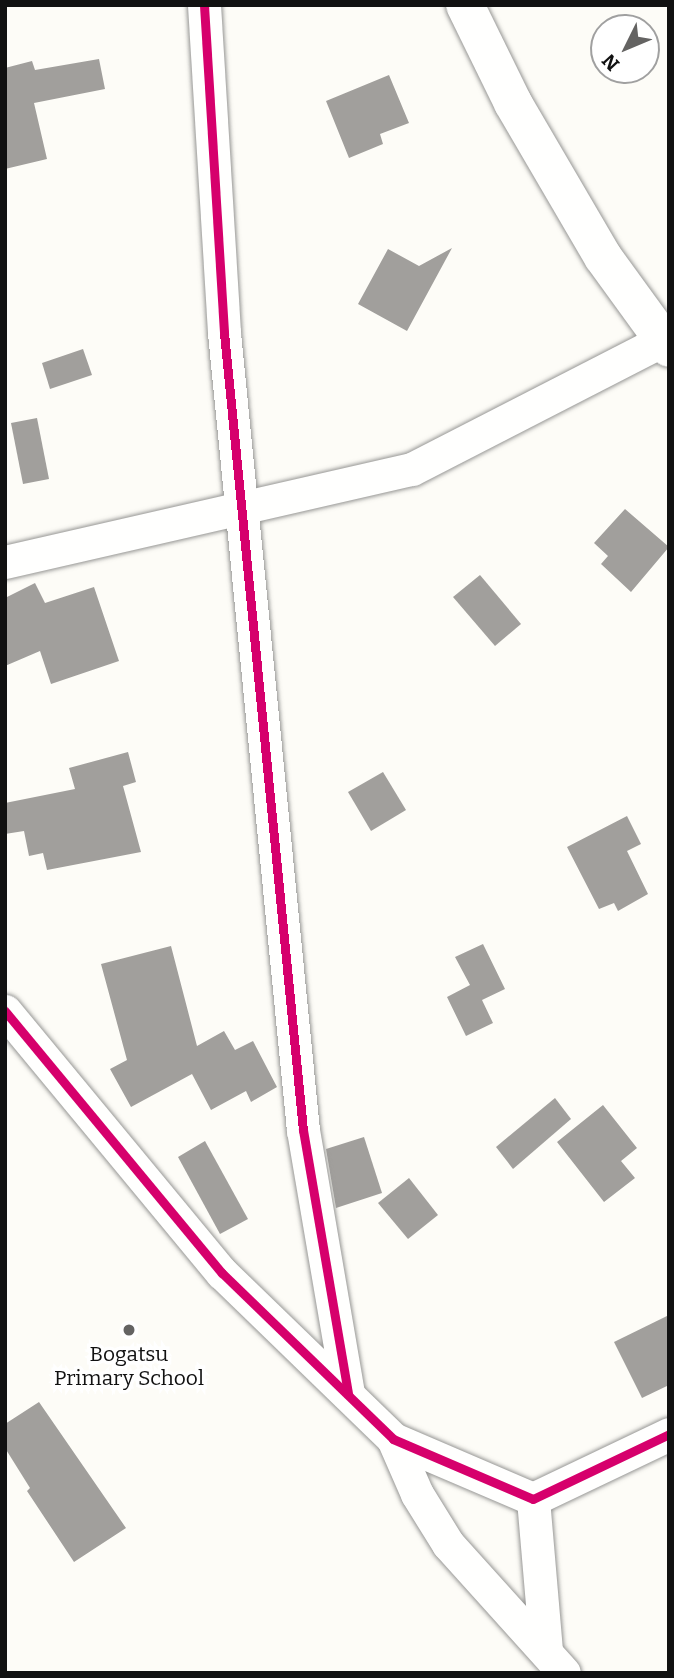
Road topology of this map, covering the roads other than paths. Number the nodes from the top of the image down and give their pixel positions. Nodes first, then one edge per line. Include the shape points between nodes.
1 (205, 5) edge
2 (465, 5) edge
3 (666, 344) edge
4 (245, 505) junction
5 (5, 562) edge
6 (5, 1011) edge
7 (348, 1394) junction
8 (669, 1434) edge
9 (393, 1439) junction
10 (533, 1499) junction
11 (558, 1667) edge

1 - 4 street via 224,333
2 - 3 street via 520,115 603,257
3 - 4 street via 412,469
4 - 5 street
4 - 7 street via 303,1130
6 - 7 street via 222,1273
7 - 9 street
8 - 10 street
9 - 10 street
9 - 11 street via 417,1494 448,1544
10 - 11 street

